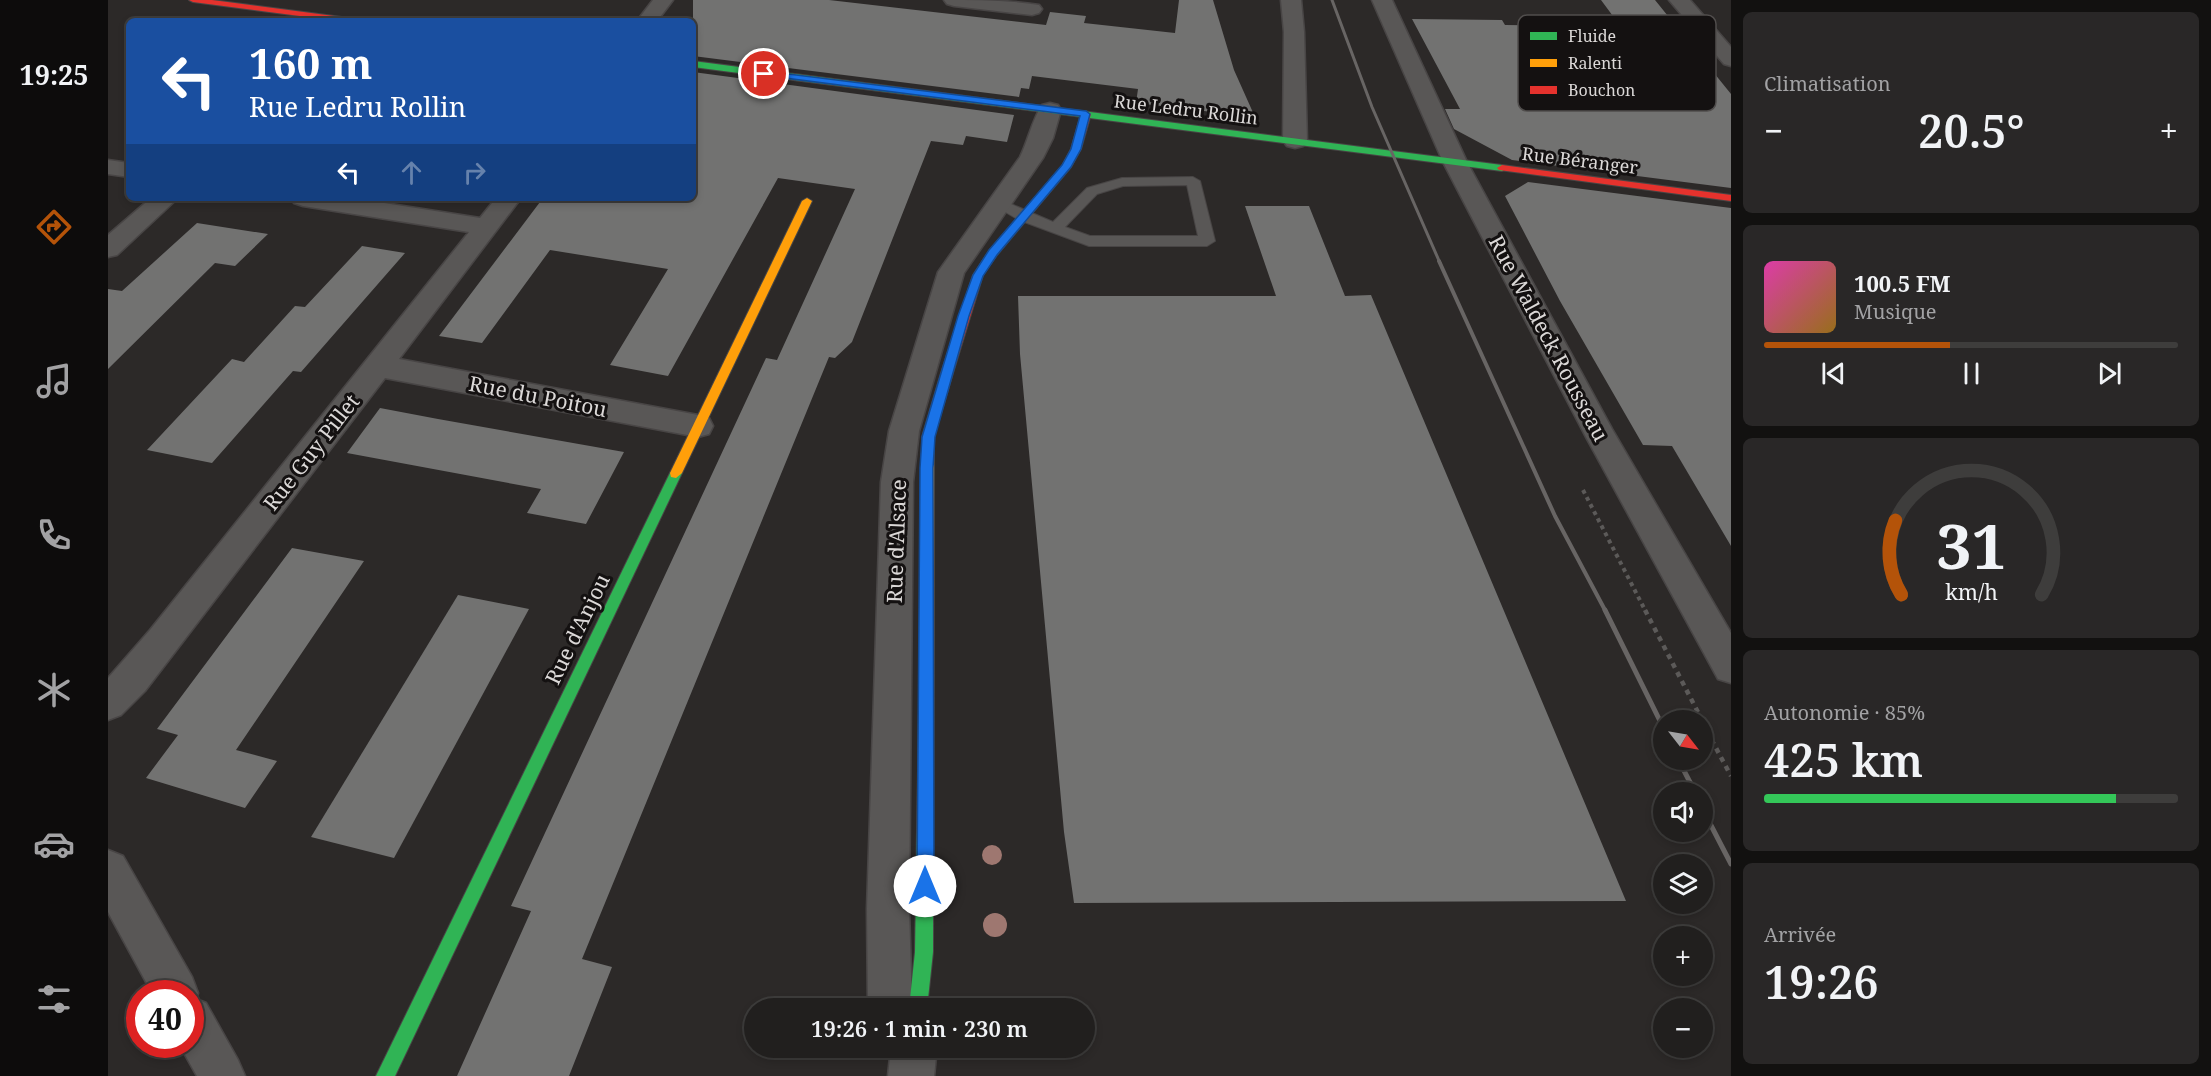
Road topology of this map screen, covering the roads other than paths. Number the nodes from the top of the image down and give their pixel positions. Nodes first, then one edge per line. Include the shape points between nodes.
1 (193, 0) edge
2 (663, 0) edge
3 (954, 0) edge
4 (1291, 0) edge
5 (1382, 0) edge
6 (1679, 0) edge
7 (1032, 9) dead end
8 (1692, 15) edge
9 (334, 18) edge
10 (649, 18) edge
11 (1716, 43) edge
12 (1731, 60) edge
13 (696, 64) edge
14 (1050, 110) junction
15 (1086, 114) junction
16 (1295, 141) junction
17 (1424, 158) joint
18 (1455, 162) junction
19 (108, 167) edge
20 (126, 170) edge
21 (1731, 198) edge
22 (163, 201) edge
23 (322, 201) edge
24 (507, 201) edge
25 (807, 201) dead end
26 (1011, 210) junction
27 (486, 227) junction
28 (1055, 228) junction
29 (108, 249) edge
30 (378, 366) junction
31 (698, 426) junction
32 (1731, 667) edge
33 (108, 703) edge
34 (108, 871) edge
35 (169, 980) edge
36 (890, 998) edge
37 (919, 998) edge
38 (204, 1044) edge
39 (893, 1058) edge
40 (913, 1058) edge
41 (222, 1076) edge
42 (385, 1076) edge
43 (894, 1076) edge
44 (911, 1076) edge

1 - 9 street
2 - 10 street
3 - 7 street
4 - 16 street
5 - 18 street, Rue Waldeck Rousseau
6 - 8 street
11 - 12 street
13 - 14 street, Rue Ledru Rollin
14 - 15 street, Rue Ledru Rollin
14 - 26 street, Rue d'Alsace
15 - 16 street, Rue Ledru Rollin
15 - 26 street, Rue d'Alsace via 1071,158
16 - 17 street, Rue Ledru Rollin
17 - 18 street, Rue Béranger
18 - 21 street, Rue Béranger
18 - 32 street, Rue Waldeck Rousseau via 1601,437
19 - 20 street
22 - 29 street
23 - 27 street
24 - 27 street, Rue Guy Pillet
25 - 31 street, Rue d'Anjou
26 - 28 lane
26 - 36 street, Rue d'Alsace via 966,248 946,284 900,454 888,909
26 - 37 street, Rue d'Alsace via 993,253 978,275 963,316 928,437 925,909
27 - 30 street, Rue Guy Pillet
28 - 28 lane via 1089,241 1207,241 1193,181 1122,182 1092,191
30 - 31 street, Rue du Poitou
30 - 33 street, Rue Guy Pillet via 147,661
31 - 42 street, Rue d'Anjou
34 - 35 street
38 - 41 street
39 - 43 street
40 - 44 street

